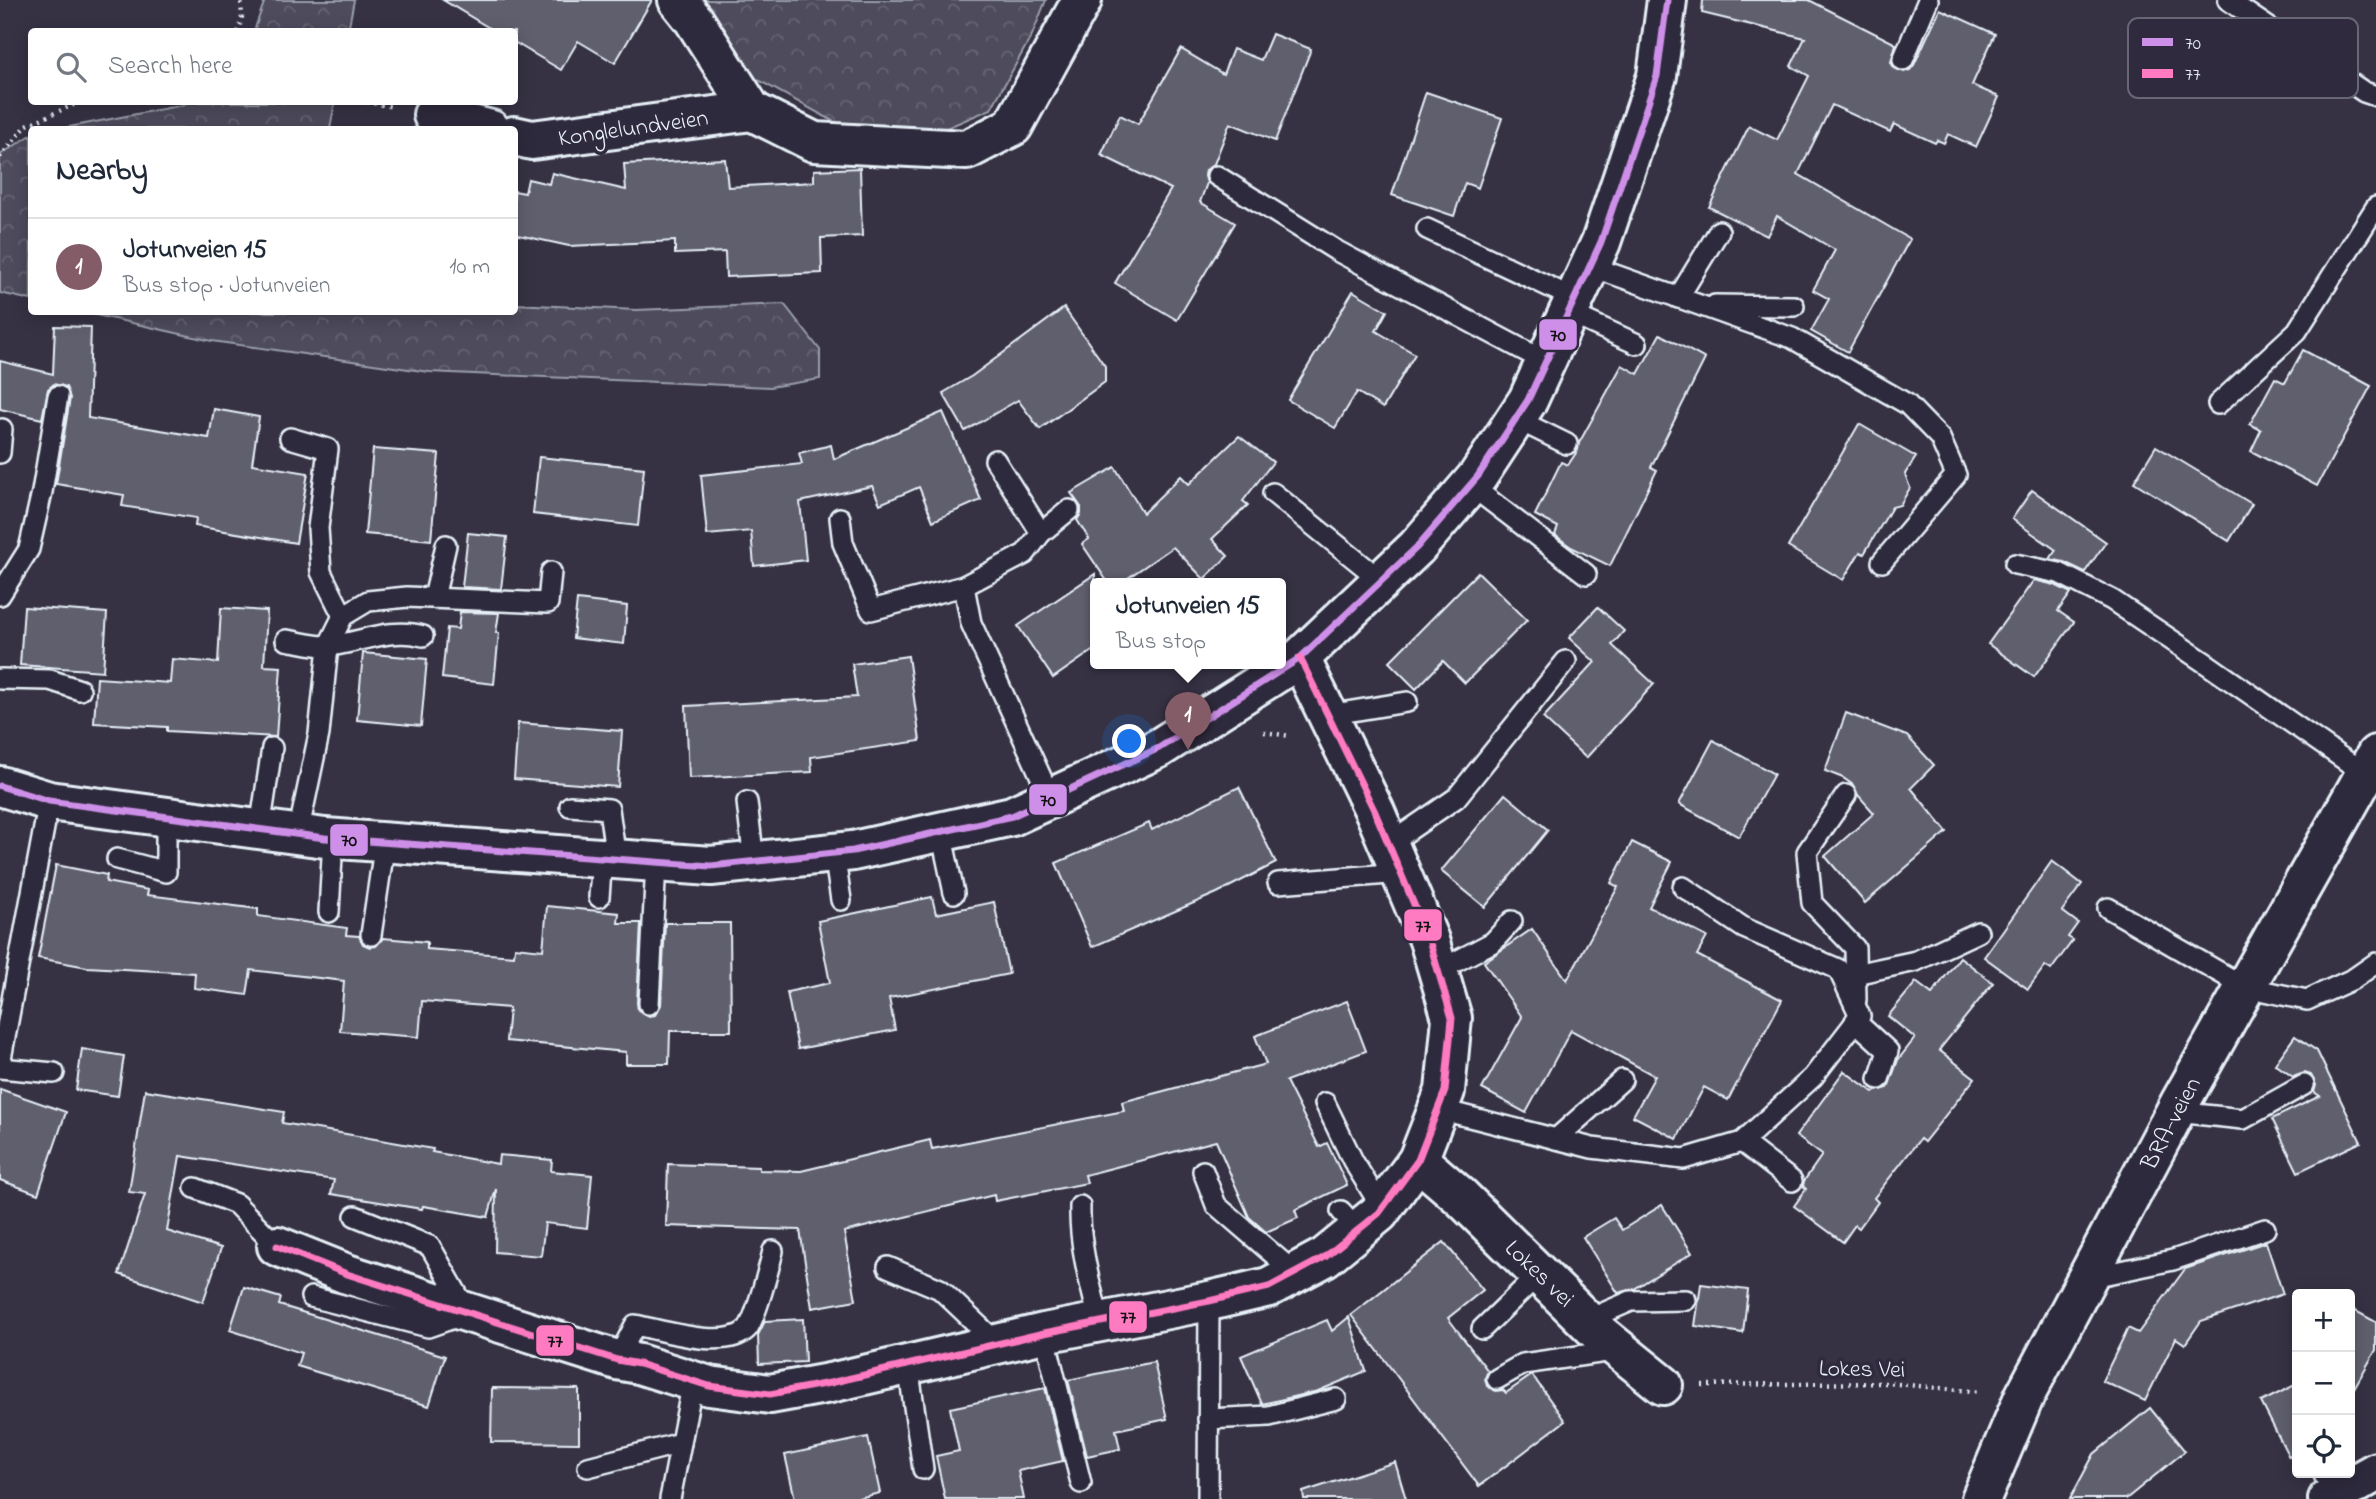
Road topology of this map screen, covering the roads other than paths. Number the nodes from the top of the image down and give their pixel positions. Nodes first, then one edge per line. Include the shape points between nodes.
1 (678, 0) edge
2 (1082, 0) edge
3 (1667, 0) edge
4 (1928, 0) edge
5 (2228, 0) edge
6 (2255, 18) edge
7 (1903, 60) dead end
8 (2358, 88) edge
9 (2376, 96) edge
10 (752, 111) junction
11 (433, 114) dead end
12 (476, 126) edge
13 (518, 136) edge
14 (1217, 176) dead end
15 (2376, 207) edge
16 (1427, 229) dead end
17 (1718, 231) dead end
18 (1578, 293) junction
19 (1678, 298) junction
20 (1699, 305) junction
21 (1794, 306) dead end
22 (1637, 344) dead end
23 (1546, 362) junction
24 (58, 396) dead end
25 (2218, 404) dead end
26 (1516, 418) junction
27 (2, 429) dead end
28 (290, 438) dead end
29 (1567, 444) dead end
30 (0, 453) edge
31 (995, 460) dead end
32 (1470, 485) junction
33 (1273, 493) dead end
34 (1069, 510) dead end
35 (840, 518) dead end
36 (1041, 533) junction
37 (446, 545) dead end
38 (1882, 562) dead end
39 (2015, 564) dead end
40 (551, 572) dead end
41 (1587, 574) dead end
42 (1382, 581) junction
43 (964, 586) junction
44 (0, 595) edge
45 (434, 598) junction
46 (343, 616) junction
47 (423, 636) dead end
48 (286, 640) dead end
49 (328, 646) junction
50 (1300, 658) junction
51 (1566, 661) dead end
52 (1286, 667) edge
53 (1283, 669) edge
54 (0, 679) edge
55 (80, 690) dead end
56 (1407, 702) dead end
57 (1328, 715) junction
58 (272, 748) dead end
59 (2369, 776) edge
60 (0, 786) edge
61 (1846, 795) dead end
62 (1051, 799) junction
63 (49, 801) junction
64 (747, 802) dead end
65 (570, 806) dead end
66 (166, 817) junction
67 (260, 829) junction
68 (941, 832) junction
69 (316, 836) junction
70 (386, 842) junction
71 (834, 853) junction
72 (117, 859) dead end
73 (609, 859) junction
74 (1395, 859) junction
75 (656, 862) junction
76 (754, 862) junction
77 (1278, 883) dead end
78 (1683, 887) dead end
79 (954, 893) dead end
80 (599, 897) dead end
81 (841, 900) dead end
82 (2108, 908) dead end
83 (329, 912) dead end
84 (1512, 921) dead end
85 (1978, 932) dead end
86 (372, 934) dead end
87 (2376, 962) edge
88 (1438, 971) junction
89 (1855, 974) junction
90 (2245, 987) junction
91 (649, 1004) dead end
92 (1856, 1014) junction
93 (0, 1066) edge
94 (54, 1073) dead end
95 (1879, 1079) dead end
96 (1622, 1080) dead end
97 (2304, 1085) dead end
98 (1325, 1103) dead end
99 (1438, 1109) junction
100 (2176, 1112) junction
101 (1556, 1139) junction
102 (1742, 1142) junction
103 (1418, 1160) junction
104 (1203, 1171) dead end
105 (1792, 1181) dead end
106 (195, 1188) dead end
107 (1080, 1206) dead end
108 (355, 1216) dead end
109 (1361, 1216) junction
110 (2265, 1228) dead end
111 (277, 1246) joint
112 (773, 1251) dead end
113 (888, 1267) dead end
114 (1295, 1273) junction
115 (1539, 1273) junction
116 (2088, 1278) junction
117 (312, 1297) dead end
118 (1686, 1300) dead end
119 (1209, 1301) junction
120 (468, 1312) junction
121 (1587, 1320) junction
122 (1100, 1323) junction
123 (1482, 1329) dead end
124 (1044, 1333) junction
125 (998, 1344) junction
126 (1620, 1350) junction
127 (617, 1360) junction
128 (908, 1365) junction
129 (1497, 1379) dead end
130 (693, 1381) junction
131 (1663, 1385) road end
132 (1336, 1399) dead end
133 (1208, 1419) junction
134 (681, 1443) junction
135 (588, 1467) dead end
136 (923, 1469) dead end
137 (1081, 1483) dead end
138 (670, 1499) edge
139 (1208, 1499) edge
140 (1981, 1499) edge

1 - 10 street, Konglelundveien
2 - 10 street via 1013,126 967,150 814,142
3 - 18 street via 1657,76 1601,242
4 - 7 lane
5 - 6 lane
8 - 9 lane
10 - 13 street, Konglelundveien via 532,140
11 - 12 street
14 - 23 lane via 1336,251
15 - 25 lane via 2297,331
16 - 18 lane
17 - 19 lane
18 - 19 lane
18 - 22 lane
18 - 23 street
19 - 20 lane
20 - 21 lane
20 - 38 lane via 1792,338 1907,404 1940,438 1956,475
23 - 26 street
24 - 44 lane via 29,549
26 - 29 lane
26 - 32 street
27 - 30 lane
28 - 46 lane via 328,449 318,528 321,572
31 - 36 lane
32 - 41 lane
32 - 42 street
33 - 42 lane
34 - 36 lane
35 - 43 lane via 843,543 871,610
36 - 43 lane via 1025,554
37 - 45 lane
39 - 59 lane via 2059,573 2112,600
40 - 45 lane via 548,603
42 - 50 street
43 - 62 lane via 971,623
45 - 46 lane via 368,601
46 - 49 lane
47 - 49 lane via 396,633
48 - 49 lane
49 - 69 lane
50 - 52 street
50 - 57 street
51 - 74 lane via 1456,798
53 - 62 street via 1159,748
54 - 55 lane via 50,680
56 - 57 lane
57 - 74 street
58 - 67 lane
59 - 90 street, BRA-veien
60 - 63 street
61 - 89 lane via 1807,852 1812,903 1855,948
62 - 68 street via 1012,816
63 - 66 street
63 - 93 lane
64 - 76 lane
65 - 73 lane via 609,809
66 - 67 street
66 - 72 lane via 166,873
67 - 69 street
68 - 71 street
68 - 79 lane
69 - 70 street
69 - 83 lane
70 - 73 street
70 - 86 lane
71 - 76 street
71 - 81 lane
73 - 75 street
73 - 80 lane
74 - 77 lane
74 - 88 street
75 - 76 street via 710,866
75 - 91 lane
78 - 92 lane via 1744,928 1838,969
82 - 90 lane
84 - 88 lane via 1493,942
85 - 89 lane via 1916,961
87 - 90 lane via 2353,979 2307,1000
88 - 99 street via 1452,1017 1445,1091
89 - 92 lane
90 - 100 street, BRA-veien
92 - 95 lane via 1888,1051
92 - 102 lane via 1813,1077
93 - 94 lane
96 - 101 lane
97 - 100 lane via 2243,1119
98 - 109 lane via 1353,1161
99 - 101 lane
99 - 103 street
100 - 116 street, BRA-veien
101 - 102 lane via 1684,1159
102 - 105 lane
103 - 109 street
103 - 115 street, Lokes vei
104 - 114 lane via 1216,1205
106 - 111 lane via 236,1204
107 - 122 lane via 1086,1268
108 - 120 lane via 430,1246
109 - 114 street via 1325,1258
110 - 116 lane via 2173,1260
111 - 120 street via 347,1274
112 - 127 lane via 748,1329 731,1339 708,1339 635,1325
113 - 125 lane via 940,1289
114 - 119 street via 1269,1287
115 - 121 street, Lokes vei
115 - 123 lane
116 - 140 street, BRA-veien via 2024,1397
117 - 120 lane via 429,1327
118 - 121 lane via 1630,1301
119 - 122 street
119 - 133 lane
120 - 127 street
121 - 126 street, Lokes vei
122 - 124 street
124 - 125 street
124 - 137 lane
125 - 128 street
126 - 129 lane via 1523,1364
126 - 131 street, Lokes vei
127 - 130 street
128 - 130 street via 770,1394
128 - 136 lane
130 - 134 lane
132 - 133 lane via 1269,1416
133 - 139 lane
134 - 135 lane
134 - 138 lane

